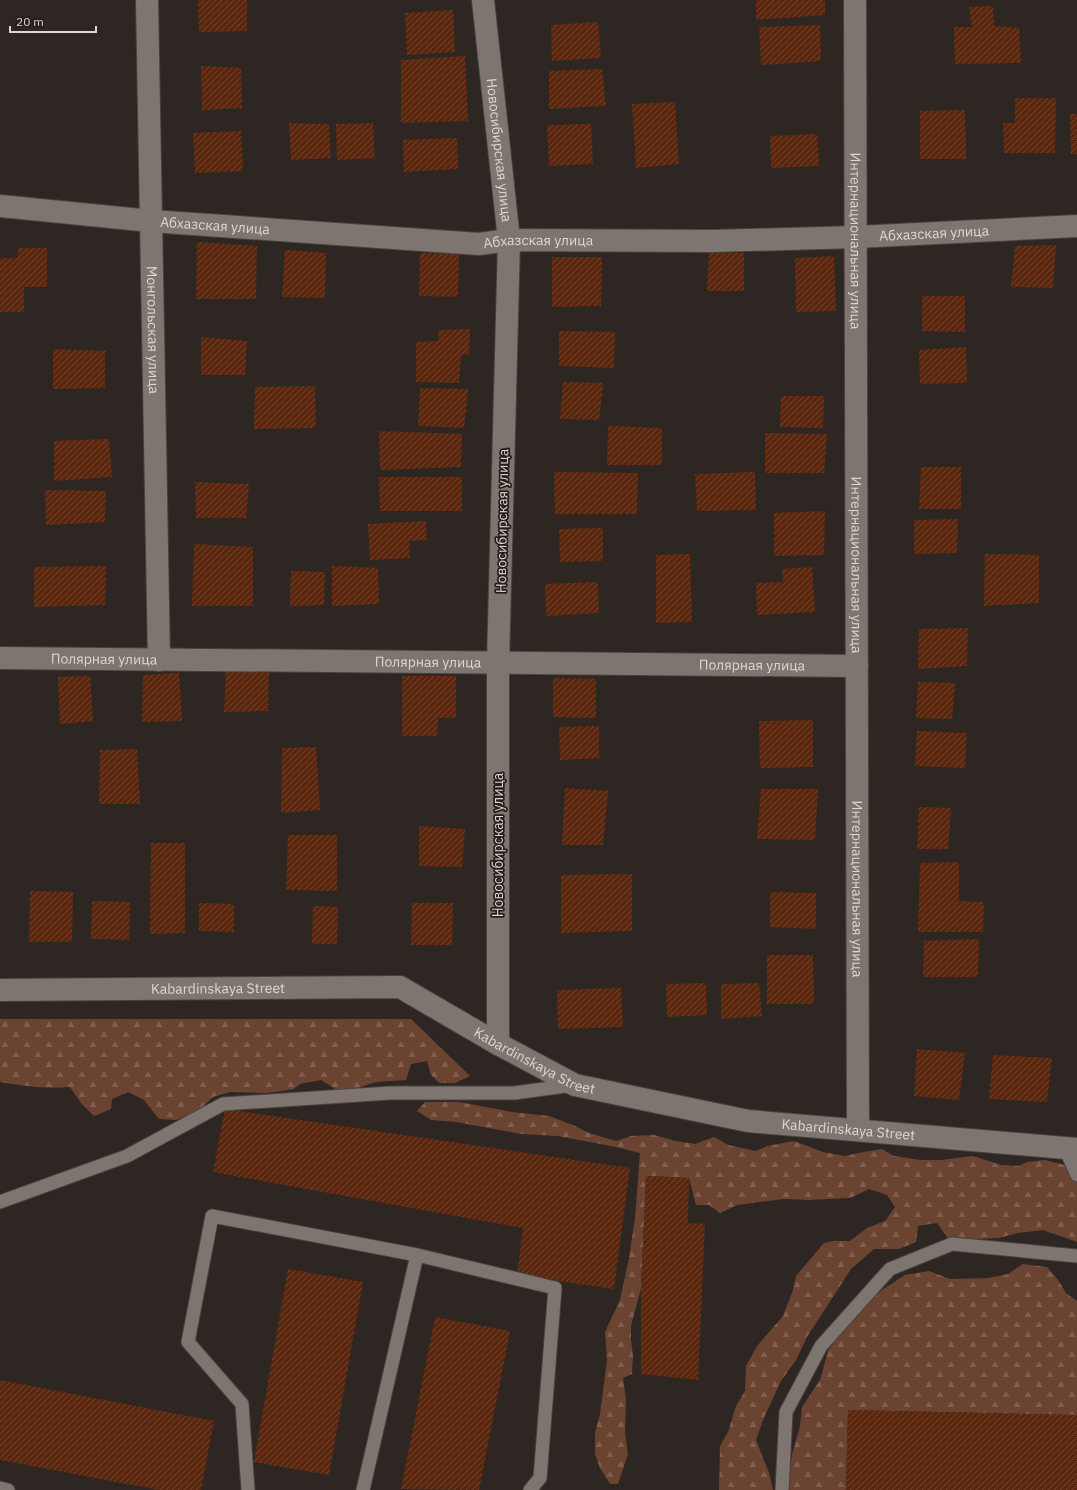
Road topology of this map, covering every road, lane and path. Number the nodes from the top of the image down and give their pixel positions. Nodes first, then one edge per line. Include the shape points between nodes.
1 (147, 0) edge
2 (483, 0) edge
3 (855, 0) edge
4 (0, 206) edge
5 (151, 221) junction
6 (1077, 226) edge
7 (856, 237) junction
8 (509, 240) junction
9 (0, 658) edge
10 (159, 660) junction
11 (498, 663) junction
12 (857, 666) junction
13 (0, 990) edge
14 (498, 1044) junction
15 (575, 1084) junction
16 (858, 1130) junction
17 (1071, 1149) edge
18 (1077, 1175) edge
19 (0, 1202) edge
20 (417, 1255) junction
21 (1077, 1256) edge
22 (0, 1488) edge
23 (8, 1490) edge
24 (248, 1490) edge
25 (363, 1490) edge
26 (530, 1490) edge
27 (782, 1490) edge

1 - 5 street, Монгольская улица
2 - 8 street, Новосибирская улица
3 - 7 street, Интернациональная улица
4 - 5 street, Абхазская улица
5 - 8 street, Абхазская улица via 479,244
5 - 10 street, Монгольская улица
6 - 7 street, Абхазская улица
7 - 8 street, Абхазская улица via 714,241
7 - 12 street, Интернациональная улица
8 - 11 street, Новосибирская улица
9 - 10 street, Полярная улица
10 - 11 street, Полярная улица
11 - 12 street, Полярная улица
11 - 14 street, Новосибирская улица
12 - 16 street, Интернациональная улица
13 - 14 street, Kabardinskaya Street via 400,987
14 - 15 street, Kabardinskaya Street
15 - 16 street, Kabardinskaya Street via 748,1121
15 - 19 lane via 514,1093 390,1093 223,1104 127,1156
16 - 17 street, Kabardinskaya Street
17 - 18 lane
20 - 24 lane via 212,1216 188,1342 242,1404
20 - 25 lane
20 - 26 lane via 555,1288 540,1478
21 - 27 lane via 952,1244 890,1269 821,1346 786,1412
22 - 23 lane

